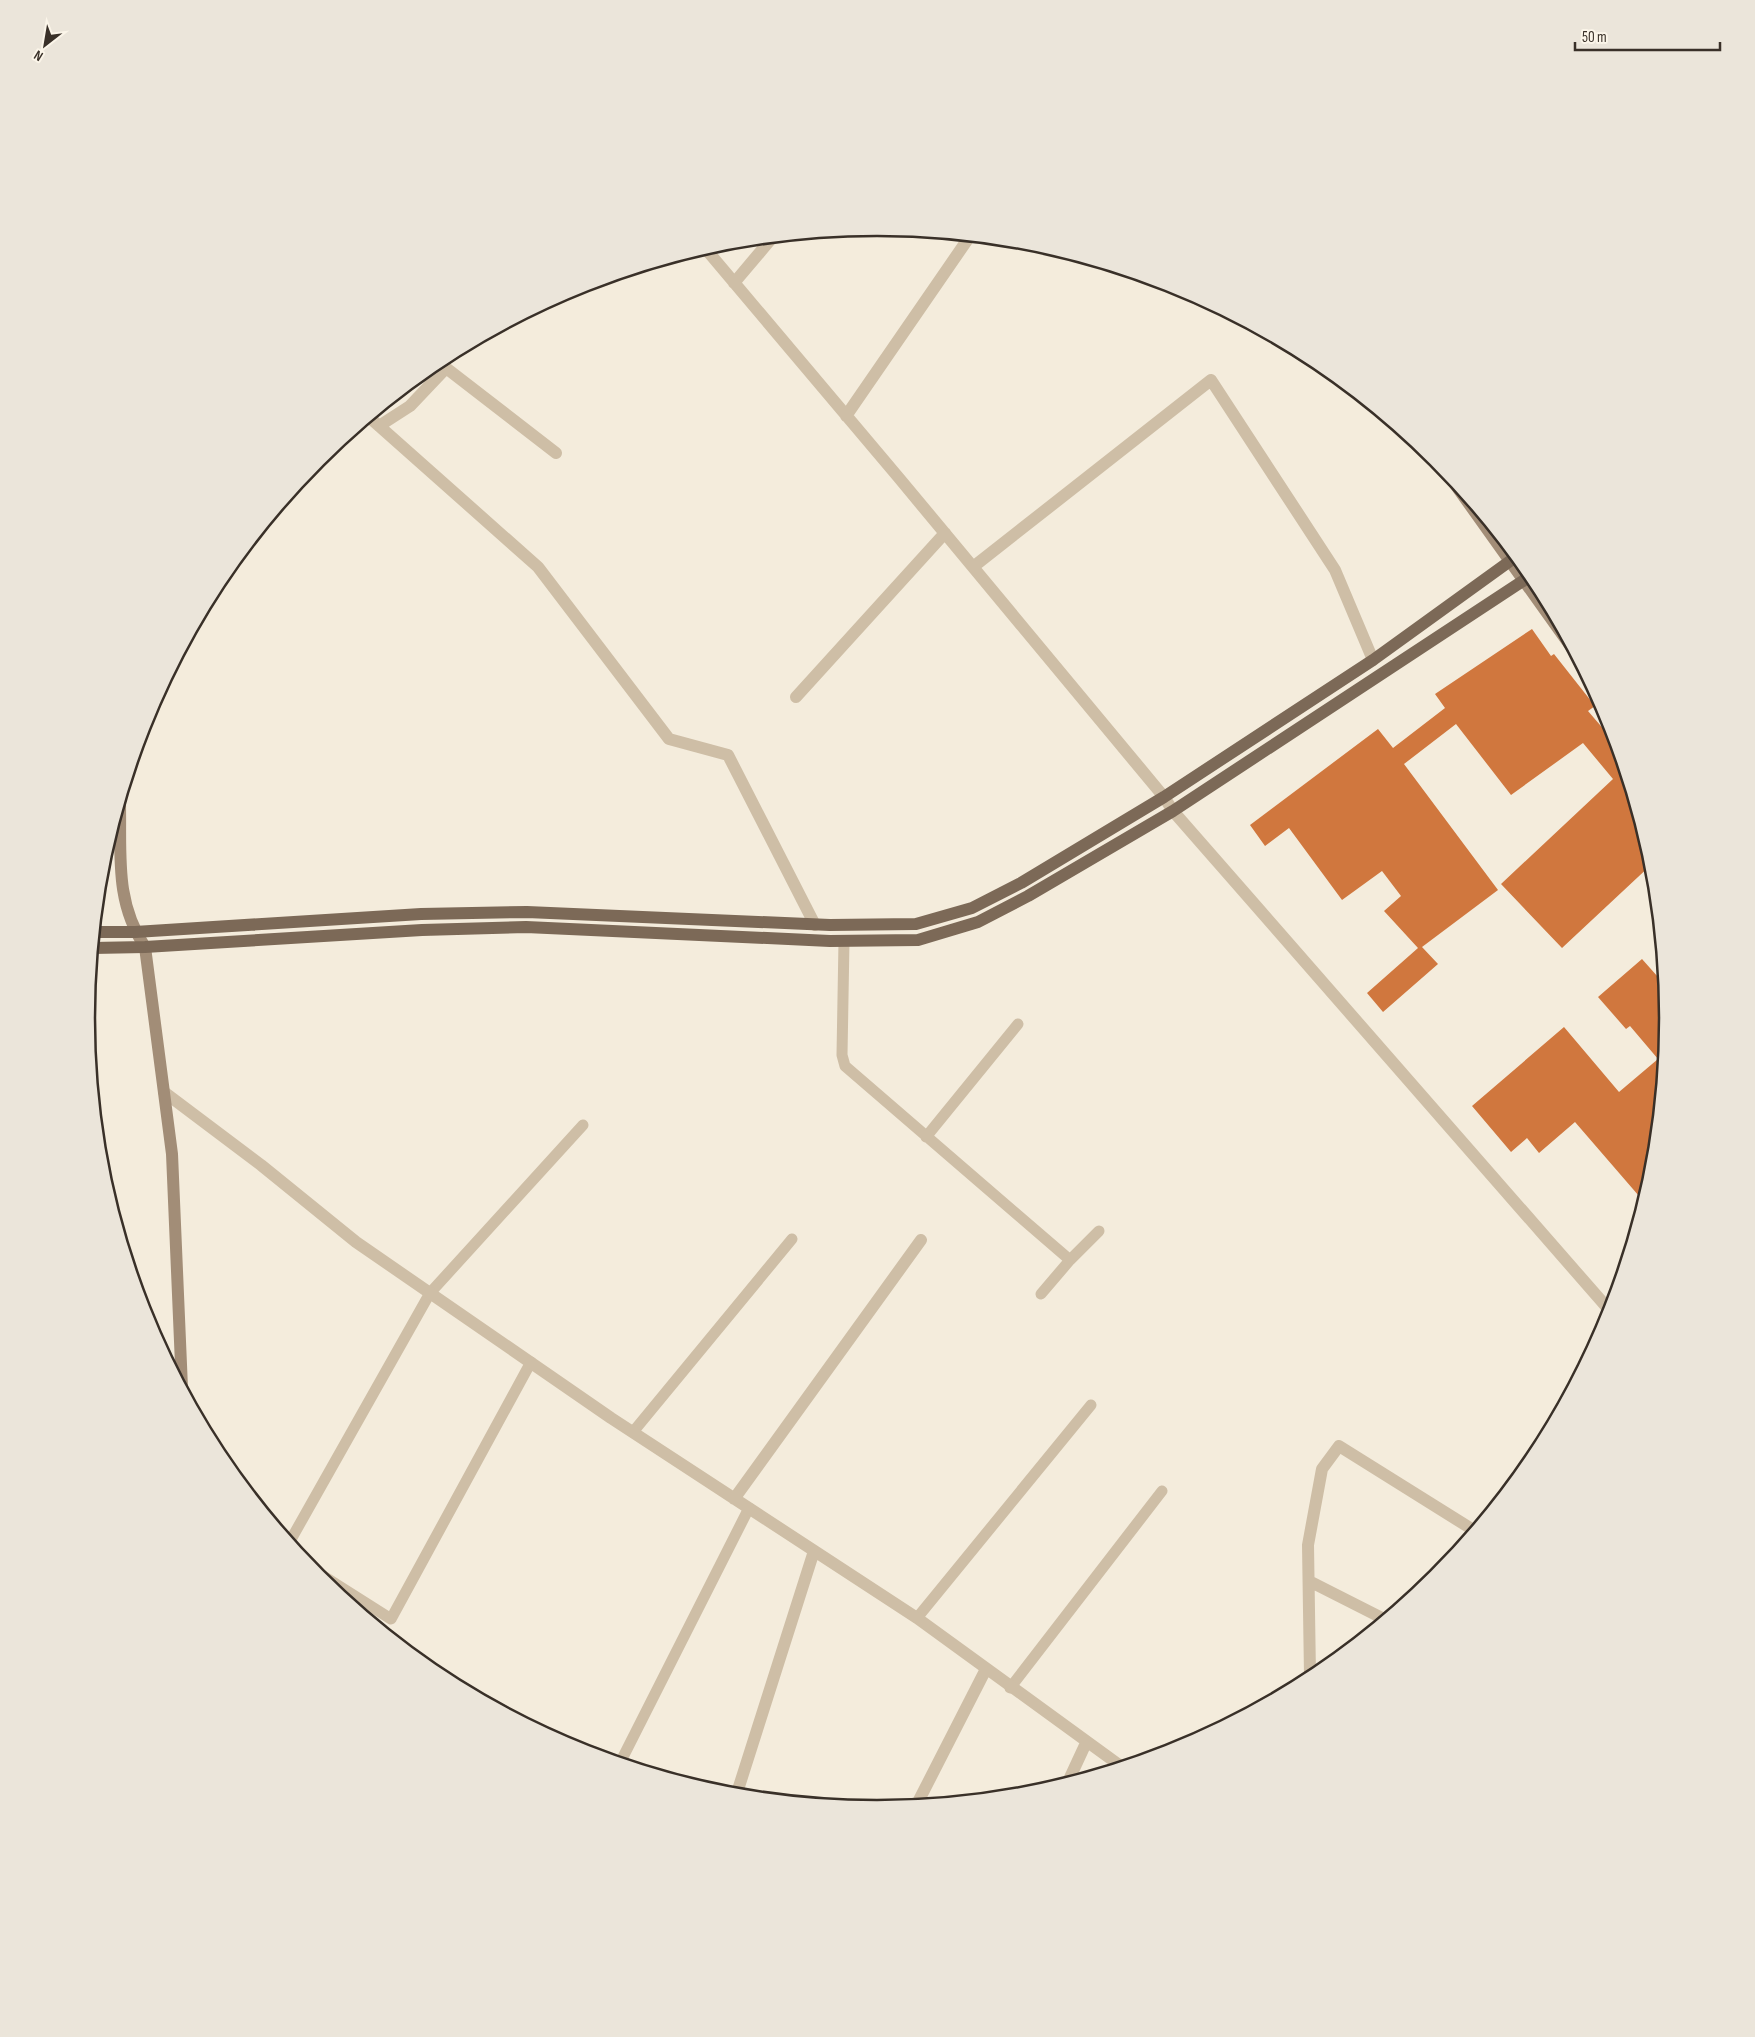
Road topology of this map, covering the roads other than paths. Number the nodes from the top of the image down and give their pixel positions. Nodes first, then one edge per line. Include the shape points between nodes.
1 (966, 242) edge
2 (767, 244) edge
3 (710, 255) edge
4 (734, 283) junction
5 (445, 367) edge
6 (435, 373) edge
7 (846, 416) junction
8 (373, 421) edge
9 (378, 426) junction
10 (556, 453) dead end
11 (945, 533) junction
12 (1511, 560) edge
13 (973, 567) junction
14 (1526, 581) edge
15 (1373, 660) junction
16 (796, 697) dead end
17 (1164, 798) junction
18 (1173, 811) junction
19 (120, 823) edge
20 (815, 925) junction
21 (100, 932) edge
22 (135, 932) junction
23 (844, 941) junction
24 (145, 947) junction
25 (99, 948) edge
26 (1018, 1024) dead end
27 (164, 1092) junction
28 (583, 1125) dead end
29 (926, 1137) junction
30 (1098, 1231) dead end
31 (792, 1239) dead end
32 (921, 1240) dead end
33 (1070, 1260) junction
34 (430, 1293) junction
35 (1041, 1294) dead end
36 (1605, 1305) edge
37 (531, 1362) junction
38 (181, 1375) edge
39 (1091, 1405) dead end
40 (633, 1432) junction
41 (1162, 1491) dead end
42 (734, 1499) junction
43 (749, 1508) junction
44 (1470, 1529) edge
45 (292, 1537) edge
46 (814, 1551) junction
47 (1309, 1581) junction
48 (340, 1586) edge
49 (1381, 1617) edge
50 (916, 1618) junction
51 (986, 1669) junction
52 (1310, 1670) edge
53 (1010, 1688) junction
54 (1086, 1743) junction
55 (623, 1758) edge
56 (1116, 1763) edge
57 (1071, 1776) edge
58 (738, 1788) edge
59 (919, 1799) edge

1 - 7 street
2 - 4 street
3 - 4 street
4 - 7 street
5 - 10 street
6 - 9 street via 410,406
7 - 11 street
8 - 9 street
9 - 20 street via 538,567 669,739 728,755
11 - 13 street
11 - 16 street
12 - 15 main road
13 - 15 street via 1211,380 1335,570
13 - 17 street
14 - 18 main road
15 - 17 main road
17 - 18 street
17 - 20 main road via 972,908 916,924
18 - 23 main road via 978,922 918,940
18 - 36 street
19 - 22 street via 121,890
20 - 22 main road via 526,912 421,914
21 - 22 main road
22 - 24 street
23 - 24 main road via 526,927
23 - 29 lane via 842,1055 845,1066
24 - 25 main road
24 - 27 street
26 - 29 lane
27 - 34 street via 356,1242
27 - 38 street via 172,1154
28 - 34 lane
29 - 33 lane
30 - 33 lane
31 - 40 lane
32 - 42 street
33 - 35 lane
34 - 37 street
34 - 45 lane
37 - 40 street
37 - 48 lane via 391,1619
39 - 50 lane
40 - 42 street
41 - 53 lane
42 - 43 street
43 - 46 street
43 - 55 lane
44 - 47 street via 1339,1446 1322,1469 1308,1545
46 - 50 street
46 - 58 street
47 - 49 street
47 - 52 street
50 - 51 street
51 - 53 street
51 - 59 street
53 - 54 street
54 - 56 street
54 - 57 street

